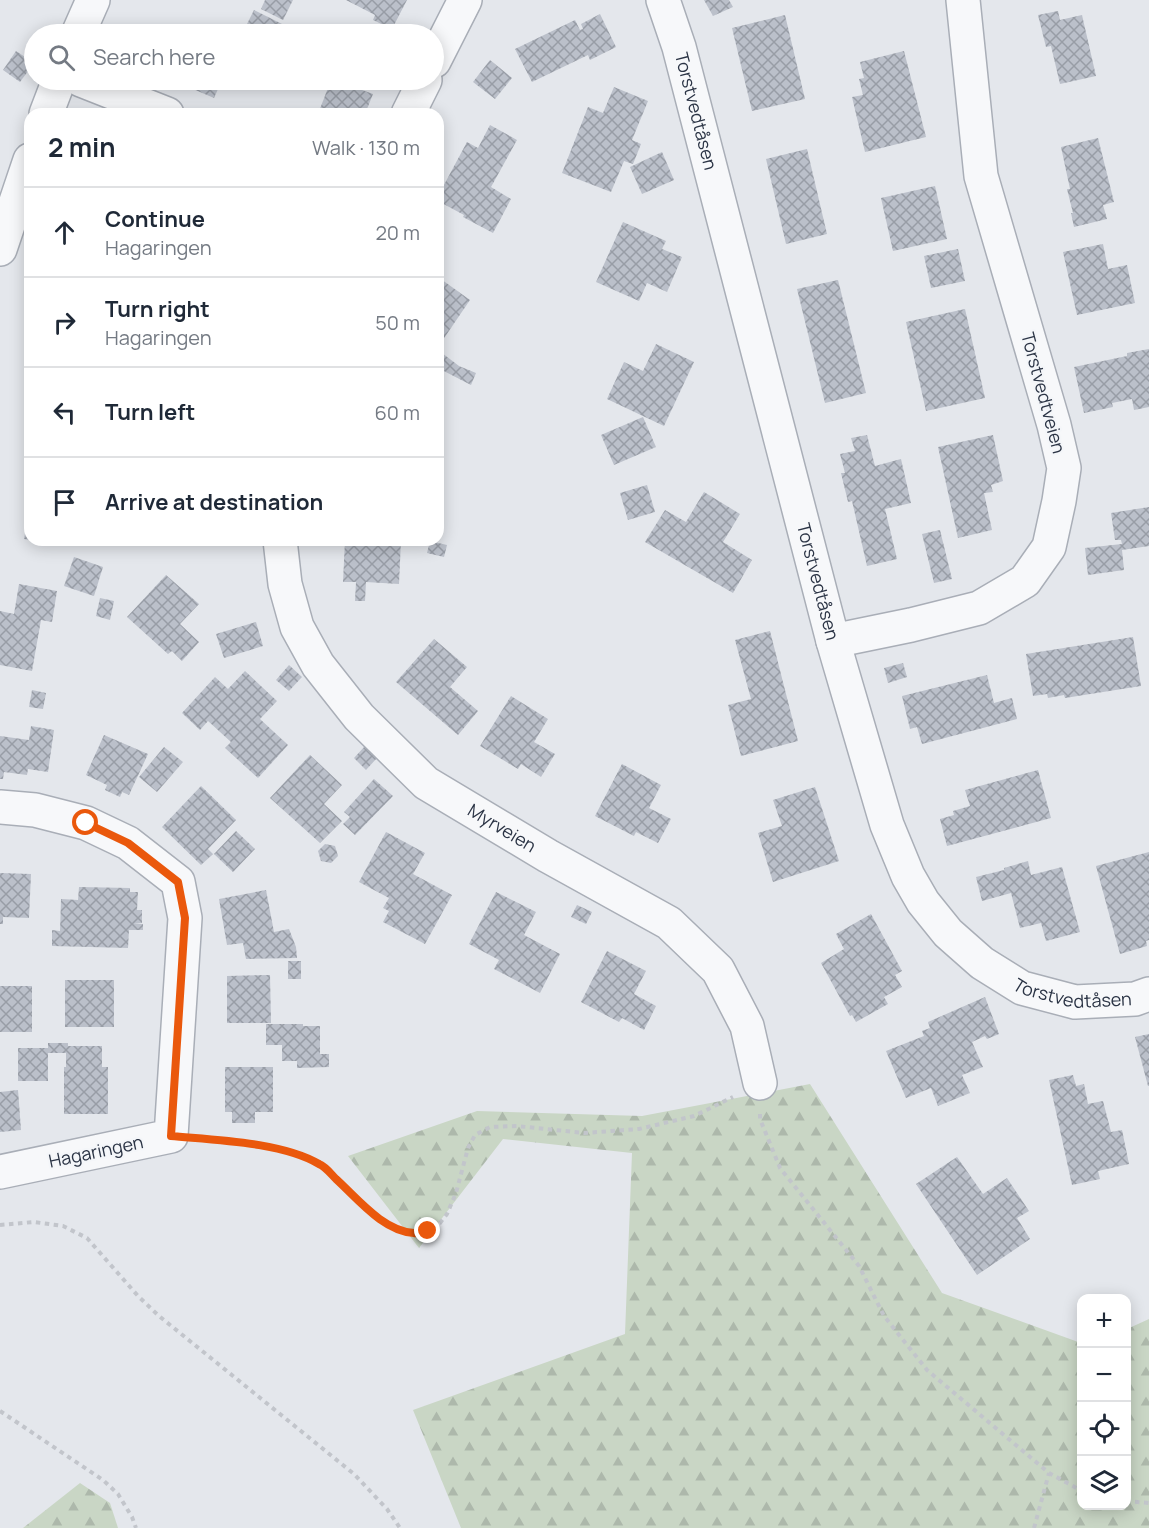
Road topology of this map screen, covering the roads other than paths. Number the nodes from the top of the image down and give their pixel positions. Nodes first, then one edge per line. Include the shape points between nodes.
1 (93, 0) edge
2 (465, 0) edge
3 (663, 0) edge
4 (963, 0) edge
5 (82, 24) edge
6 (444, 41) edge
7 (55, 90) edge
8 (106, 90) edge
9 (419, 90) edge
10 (48, 108) edge
11 (152, 108) edge
12 (411, 108) edge
13 (24, 178) edge
14 (0, 249) edge
15 (281, 546) edge
16 (833, 641) junction
17 (0, 807) edge
18 (1149, 994) edge
19 (760, 1083) road end
20 (0, 1172) edge

1 - 5 street
2 - 6 street
3 - 16 street, Torstvedtåsen via 679,47
4 - 16 street, Torstvedtveien via 981,176 1054,425 1064,468 1059,501 1048,547 1025,581 978,608
7 - 10 street
8 - 11 street
9 - 12 street
13 - 14 street
15 - 19 street, Myrveien via 285,584 297,627 318,665 359,717 426,783 669,923 718,970 747,1026
16 - 18 street, Torstvedtåsen via 887,825 908,876 948,933 982,963 1022,988 1075,1002 1135,999
17 - 20 street, Hagaringen via 35,810 86,823 128,843 178,882 185,918 171,1136

